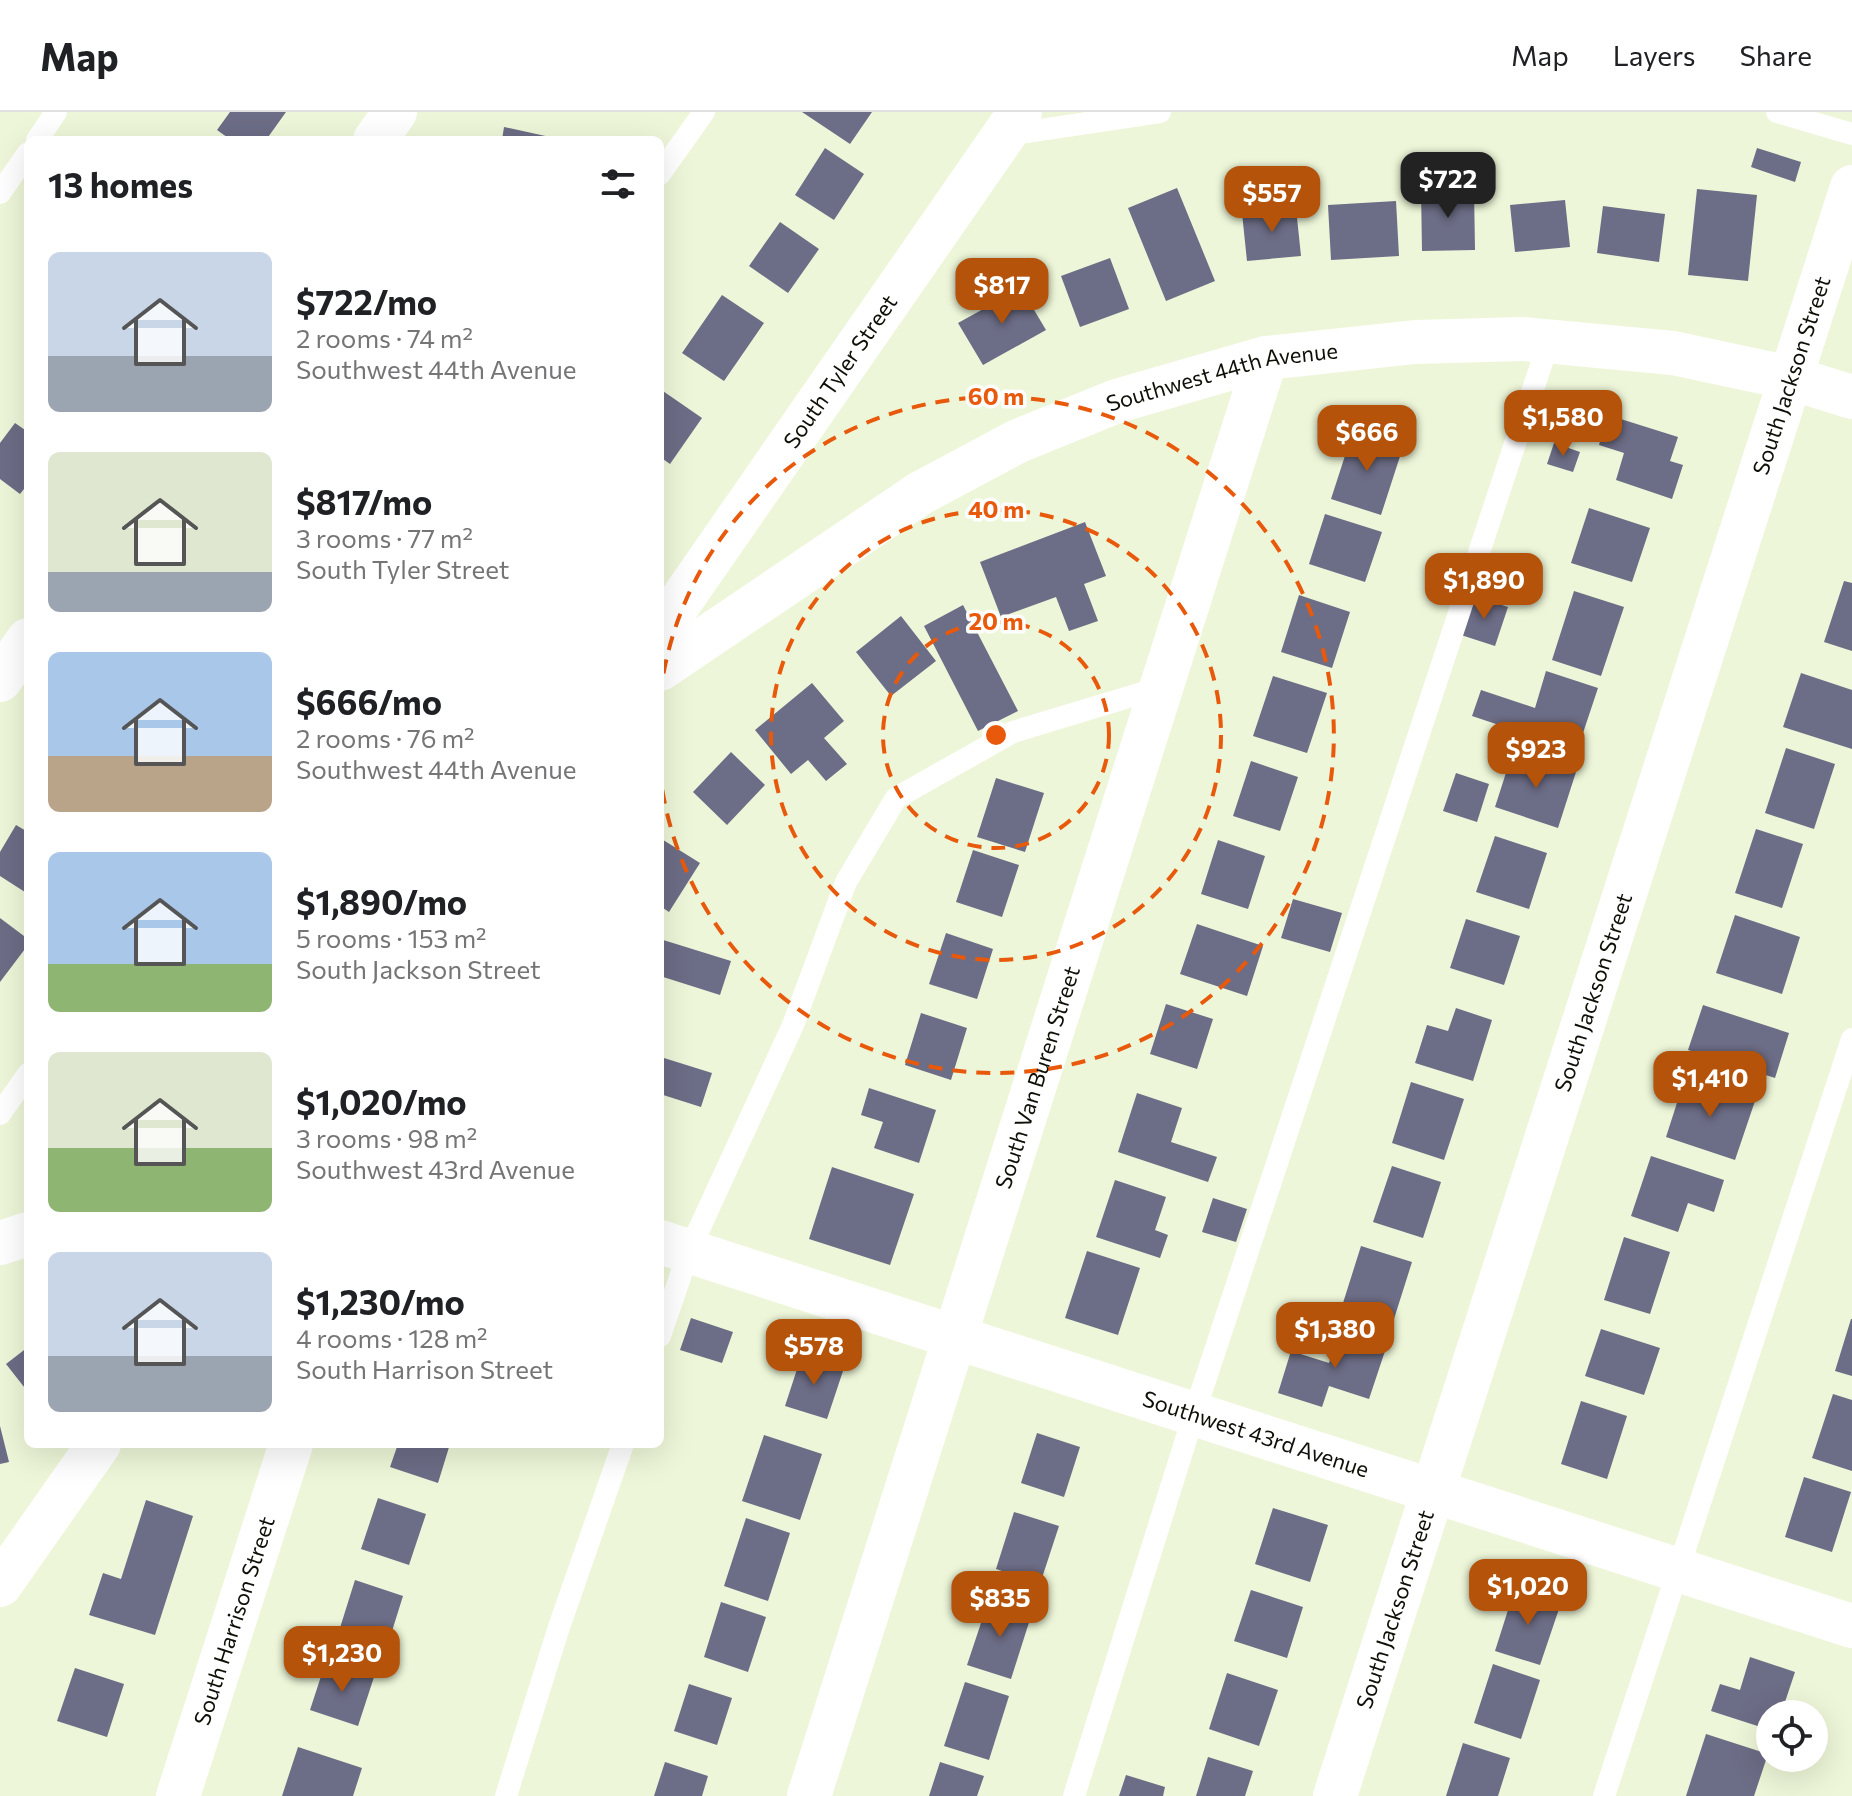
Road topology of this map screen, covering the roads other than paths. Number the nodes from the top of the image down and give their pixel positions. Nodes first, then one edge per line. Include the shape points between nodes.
1 (56, 112) edge
2 (395, 112) edge
3 (704, 112) edge
4 (1160, 112) edge
5 (1777, 112) edge
6 (1012, 124) edge
7 (1852, 134) edge
8 (40, 136) edge
9 (378, 136) edge
10 (24, 159) edge
11 (664, 168) edge
12 (1852, 187) edge
13 (0, 193) edge
14 (1549, 341) junction
15 (1266, 358) junction
16 (1791, 378) junction
17 (1852, 397) edge
18 (664, 625) edge
19 (24, 646) edge
20 (664, 666) edge
21 (0, 680) edge
22 (1162, 687) junction
23 (1852, 1039) edge
24 (24, 1080) edge
25 (0, 1114) edge
26 (24, 1235) edge
27 (0, 1243) edge
28 (675, 1247) edge
29 (664, 1312) edge
30 (955, 1335) junction
31 (1194, 1414) junction
32 (96, 1448) edge
33 (290, 1448) edge
34 (622, 1448) edge
35 (1433, 1493) junction
36 (1678, 1571) junction
37 (0, 1585) edge
38 (1852, 1626) edge
39 (178, 1796) edge
40 (506, 1796) edge
41 (809, 1796) edge
42 (1074, 1796) edge
43 (1335, 1796) edge
44 (1604, 1796) edge

1 - 8 lane
2 - 9 street
3 - 11 lane
4 - 6 lane
5 - 7 lane
6 - 18 street, South Tyler Street
10 - 13 lane
12 - 16 street, South Jackson Street
14 - 15 street, Southwest 44th Avenue via 1415,342
14 - 16 street, Southwest 44th Avenue via 1673,353
14 - 31 lane
15 - 20 street, Southwest 44th Avenue via 1117,401 1018,441 919,494
15 - 22 street, South Van Buren Street
16 - 17 street, Southwest 44th Avenue
16 - 35 street, South Jackson Street
19 - 21 street
22 - 28 lane via 1013,732 896,798 846,882 793,1025
22 - 30 street, South Van Buren Street
23 - 36 lane
24 - 25 lane
26 - 27 street
28 - 29 lane
28 - 30 street, Southwest 43rd Avenue
30 - 31 street, Southwest 43rd Avenue
30 - 41 street, South Van Buren Street
31 - 35 street, Southwest 43rd Avenue
31 - 42 lane
32 - 37 street
33 - 39 street, South Harrison Street
34 - 40 lane
35 - 36 street, Southwest 43rd Avenue
35 - 43 street, South Jackson Street
36 - 38 street, Southwest 43rd Avenue
36 - 44 lane

